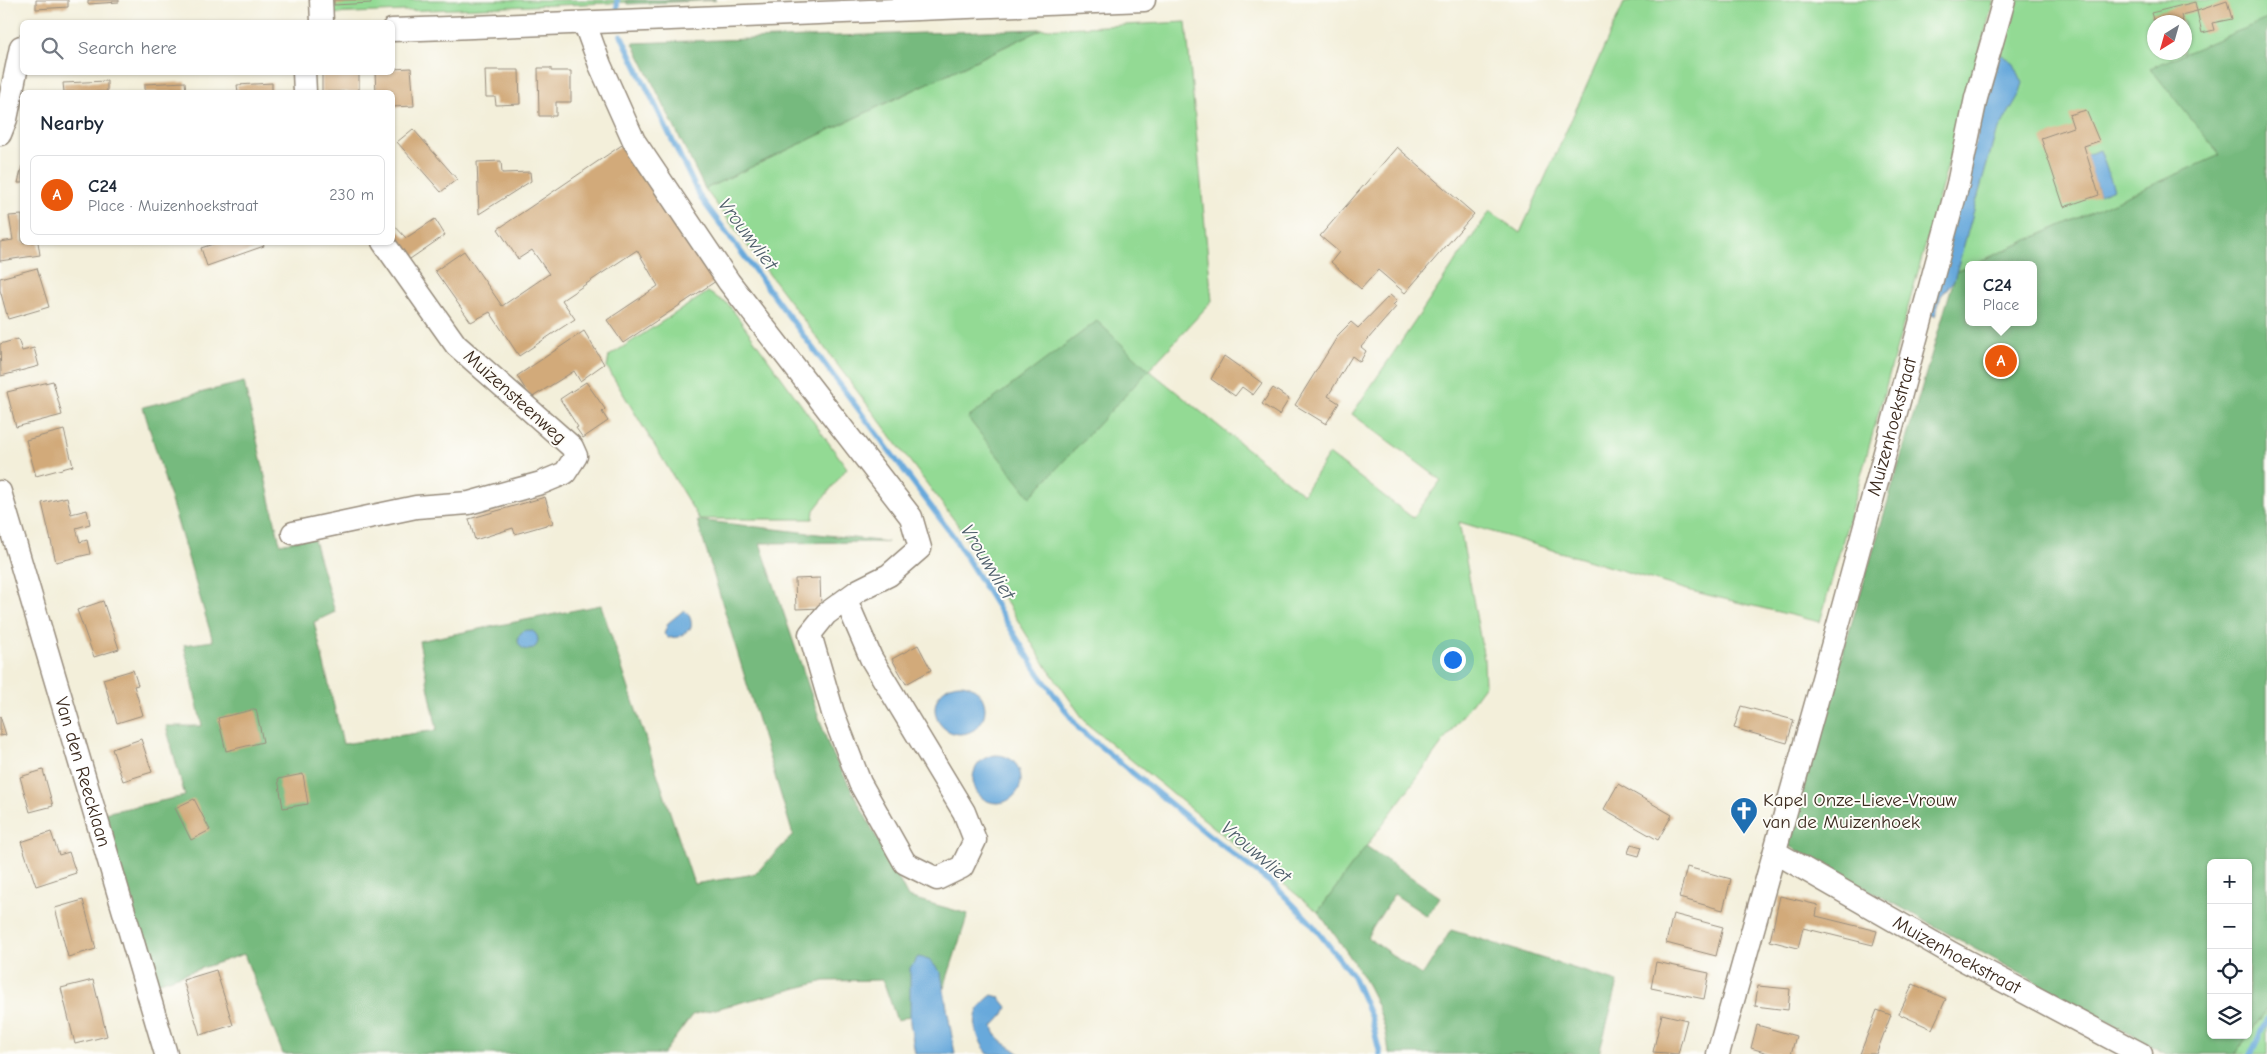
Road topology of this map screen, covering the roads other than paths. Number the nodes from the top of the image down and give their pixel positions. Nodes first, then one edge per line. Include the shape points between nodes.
1 (321, 0) edge
2 (1144, 0) edge
3 (2004, 0) edge
4 (322, 20) edge
5 (610, 22) junction
6 (395, 30) edge
7 (14, 47) edge
8 (304, 75) edge
9 (305, 90) edge
10 (0, 134) edge
11 (385, 245) edge
12 (0, 492) edge
13 (293, 533) dead end
14 (846, 600) junction
15 (1775, 852) junction
16 (166, 1054) edge
17 (1718, 1054) edge
18 (2141, 1054) edge

1 - 4 street
2 - 5 street
3 - 15 street, Muizenhoekstraat via 1976,98 1958,184
5 - 6 street
5 - 14 street via 600,65 634,141 729,282 911,517 920,548 889,574
7 - 10 street via 6,119
8 - 9 street
11 - 13 street, Muizensteenweg via 456,345 572,447 576,456 565,472 541,484 469,503 416,507
12 - 16 street, Van den Reecklaan
14 - 14 street via 826,614 810,634 834,713 860,782 905,863 937,879 962,867 975,840 964,812 871,658
15 - 17 street, Muizenhoekstraat
15 - 18 street, Muizenhoekstraat via 1952,953

